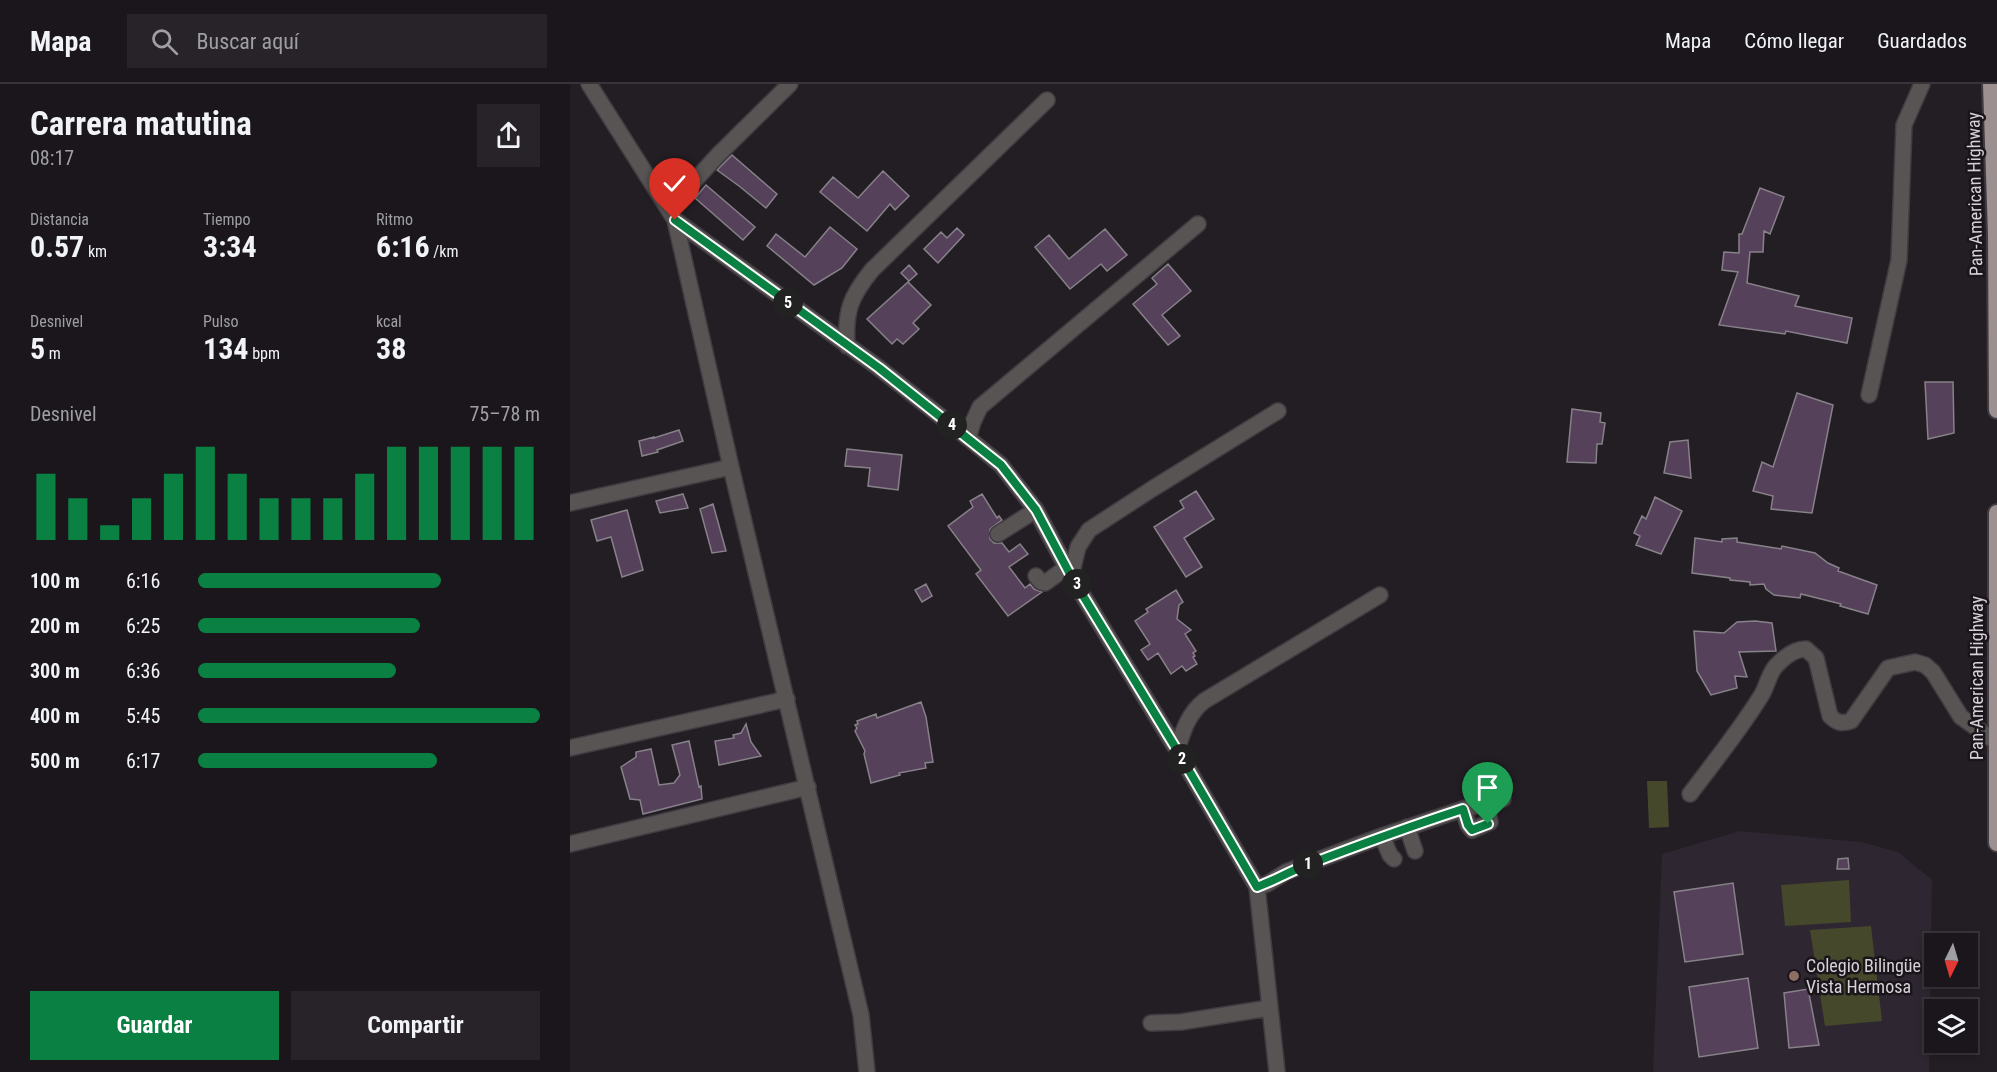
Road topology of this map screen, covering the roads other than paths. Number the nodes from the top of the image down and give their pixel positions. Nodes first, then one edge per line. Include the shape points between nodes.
1 (589, 84) edge
2 (790, 84) edge
3 (1922, 84) edge
4 (1991, 84) edge
5 (1047, 100) dead end
6 (672, 215) junction
7 (1198, 224) dead end
8 (847, 346) junction
9 (1869, 395) dead end
10 (1997, 410) edge
11 (1278, 411) dead end
12 (968, 438) junction
13 (731, 467) junction
14 (570, 503) edge
15 (1036, 510) junction
16 (1997, 513) edge
17 (998, 534) dead end
18 (1069, 572) junction
19 (1036, 576) dead end
20 (1380, 596) dead end
21 (787, 699) junction
22 (1996, 742) edge
23 (570, 748) edge
24 (1177, 750) junction
25 (808, 787) junction
26 (1690, 794) dead end
27 (1503, 799) dead end
28 (1486, 805) junction
29 (1463, 809) junction
30 (1407, 827) junction
31 (1382, 836) junction
32 (1997, 843) edge
33 (570, 844) edge
34 (1414, 851) dead end
35 (1394, 859) dead end
36 (1257, 887) junction
37 (1269, 1008) junction
38 (1151, 1023) dead end
39 (867, 1072) edge
40 (1277, 1072) edge

1 - 6 street
2 - 6 street via 717,156
3 - 9 street via 1904,124 1899,260
4 - 10 highway, Pan-American Highway
5 - 8 street via 872,270 855,291 849,310
6 - 8 street
6 - 13 street
7 - 12 street via 980,407
8 - 12 street
11 - 18 street via 1089,531
12 - 15 street via 1001,465
13 - 14 street
13 - 21 street
15 - 17 street
15 - 18 street
16 - 22 highway, Pan-American Highway
18 - 19 street via 1045,583
18 - 24 street
20 - 24 street via 1204,701 1187,721
21 - 23 street
21 - 25 street
22 - 26 street via 1961,717 1933,672 1915,662 1888,668 1851,720 1840,723 1830,716 1816,658 1800,649 1774,668 1763,693
22 - 32 highway, Pan-American Highway
24 - 36 street
25 - 33 street
25 - 39 street via 861,1015
27 - 28 street
28 - 29 street
28 - 29 street via 1490,822 1472,830
29 - 30 street
30 - 31 street
30 - 34 street
31 - 35 street
31 - 36 street
36 - 37 street
37 - 38 street via 1220,1023
37 - 40 street

